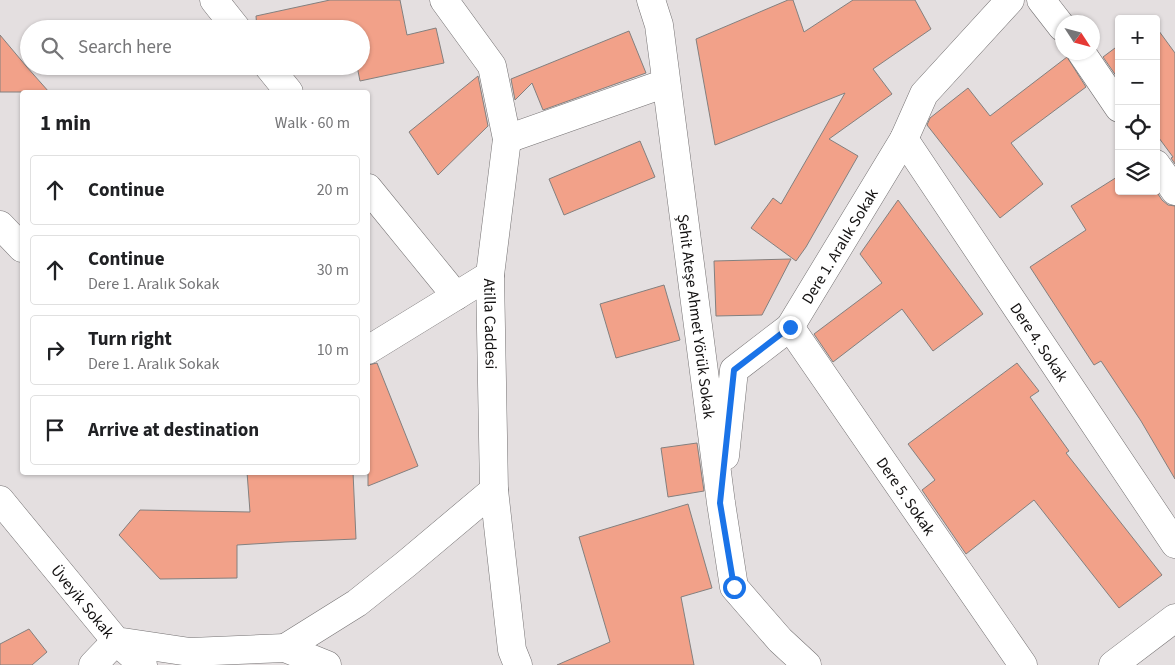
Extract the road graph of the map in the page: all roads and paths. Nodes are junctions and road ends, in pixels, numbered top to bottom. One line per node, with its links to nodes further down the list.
1 (214, 0): 7 (street)
2 (444, 0): 13 (street, Atilla Caddesi)
3 (651, 0): 10 (street, Şehit Ateşe Ahmet Yörük Sokak)
4 (1010, 0): 14 (street, Dere 1. Aralık Sokak)
5 (1041, 0): 6 (street)
6 (1055, 18)
7 (230, 20)
8 (1086, 60): 12 (street)
9 (276, 75): 11 (street)
10 (666, 83): 13 (street); 26 (street, Şehit Ateşe Ahmet Yörük Sokak)
11 (288, 90)
12 (1117, 105)
13 (507, 139): 20 (street, Atilla Caddesi)
14 (904, 139): 22 (street, Dere 1. Aralık Sokak); 27 (street, Dere 4. Sokak)
15 (1160, 170): 17 (street)
16 (370, 190): 21 (street)
17 (1175, 191)
18 (0, 225): 19 (street)
19 (20, 246)
20 (490, 275): 21 (street); 24 (street, Atilla Caddesi)
21 (456, 296): 23 (street)
22 (790, 327): 26 (street, Dere 1. Aralık Sokak); 36 (street, Dere 5. Sokak)
23 (370, 349)
24 (494, 490): 30 (street, Üveyik Sokak); 34 (street, Atilla Caddesi)
25 (0, 500): 29 (street, Üveyik Sokak)
26 (720, 503): 35 (street, Şehit Ateşe Ahmet Yörük Sokak)
27 (1175, 544)
28 (1175, 618): 37 (street)
29 (116, 641): 30 (street, Üveyik Sokak); 31 (street); 32 (street)
30 (286, 648): 33 (street, Üveyik Sokak)
31 (93, 665)
32 (143, 665)
33 (328, 665)
34 (518, 665)
35 (807, 665)
36 (1024, 665)
37 (1113, 665)

